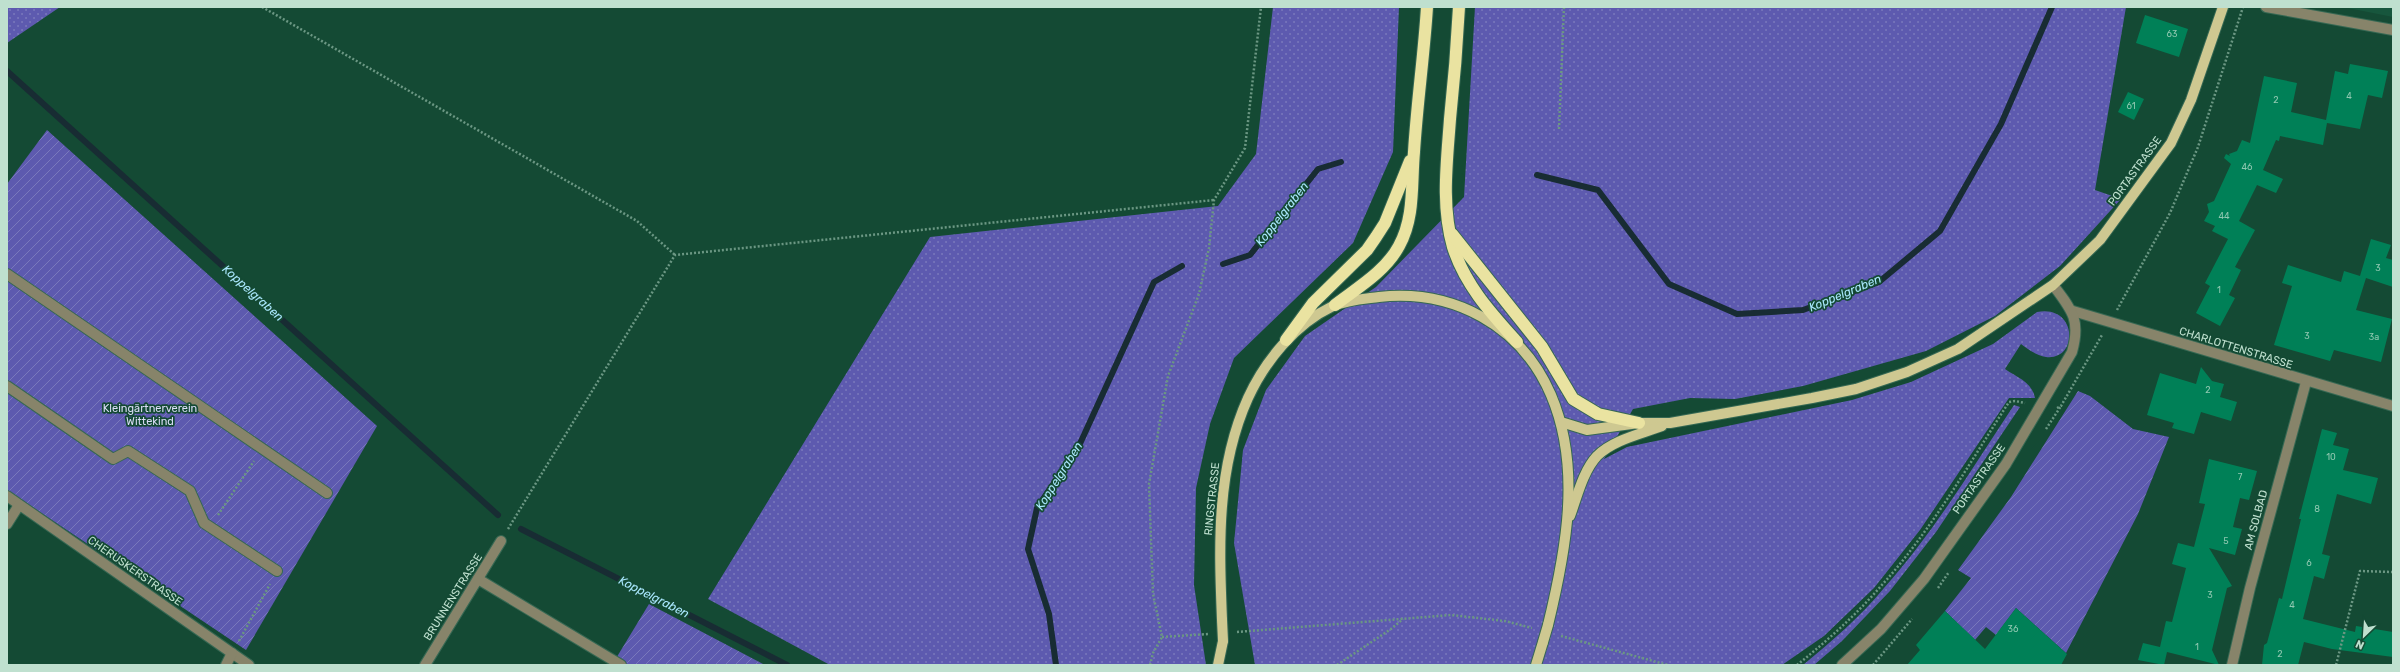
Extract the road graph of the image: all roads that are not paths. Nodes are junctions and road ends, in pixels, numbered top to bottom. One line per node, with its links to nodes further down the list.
1 (1427, 7): 7 (highway)
2 (1459, 7): 8 (highway)
3 (2224, 7): 10 (main road, PORTASTRASSE)
4 (2266, 7): 5 (street)
5 (2297, 10): 6 (street)
6 (2393, 30)
7 (1414, 152): 11 (highway); 13 (highway)
8 (1449, 229): 14 (highway); 19 (highway)
9 (7, 274): 21 (street)
10 (2053, 285): 12 (street); 20 (main road, PORTASTRASSE)
11 (1335, 305): 13 (main road, RINGSTRASSE); 14 (main road, RINGSTRASSE)
12 (2073, 311): 15 (street, CHARLOTTENSTRASSE); 40 (street, PORTASTRASSE)
13 (1286, 340): 29 (main road, RINGSTRASSE, bridge)
14 (1517, 342): 18 (main road, RINGSTRASSE)
15 (2306, 382): 17 (street, CHARLOTTENSTRASSE); 41 (street, AM SOLBAD)
16 (7, 386): 27 (street)
17 (2393, 405)
18 (1560, 422): 19 (main road, PORTASTRASSE); 24 (main road, RINGSTRASSE)
19 (1639, 423): 20 (main road, PORTASTRASSE)
20 (1670, 423): 24 (main road, PORTASTRASSE)
21 (327, 493)
22 (7, 496): 23 (street, CHERUSKERSTRASSE)
23 (19, 504): 25 (street); 30 (street, CHERUSKERSTRASSE)
24 (1567, 523): 31 (main road, bridge)
25 (7, 524)
26 (501, 541): 28 (street, BRUNNENSTRASSE)
27 (277, 571)
28 (478, 579): 34 (street, BRUNNENSTRASSE); 35 (street)
29 (1223, 641): 36 (main road); 37 (main road, RINGSTRASSE)
30 (232, 653): 32 (street); 33 (street, CHERUSKERSTRASSE)
31 (1540, 653): 38 (main road); 39 (main road)
32 (226, 665)
33 (249, 665)
34 (425, 665)
35 (621, 665)
36 (1218, 665)
37 (1226, 665)
38 (1536, 665)
39 (1546, 665)
40 (1842, 665)
41 (2232, 665)

